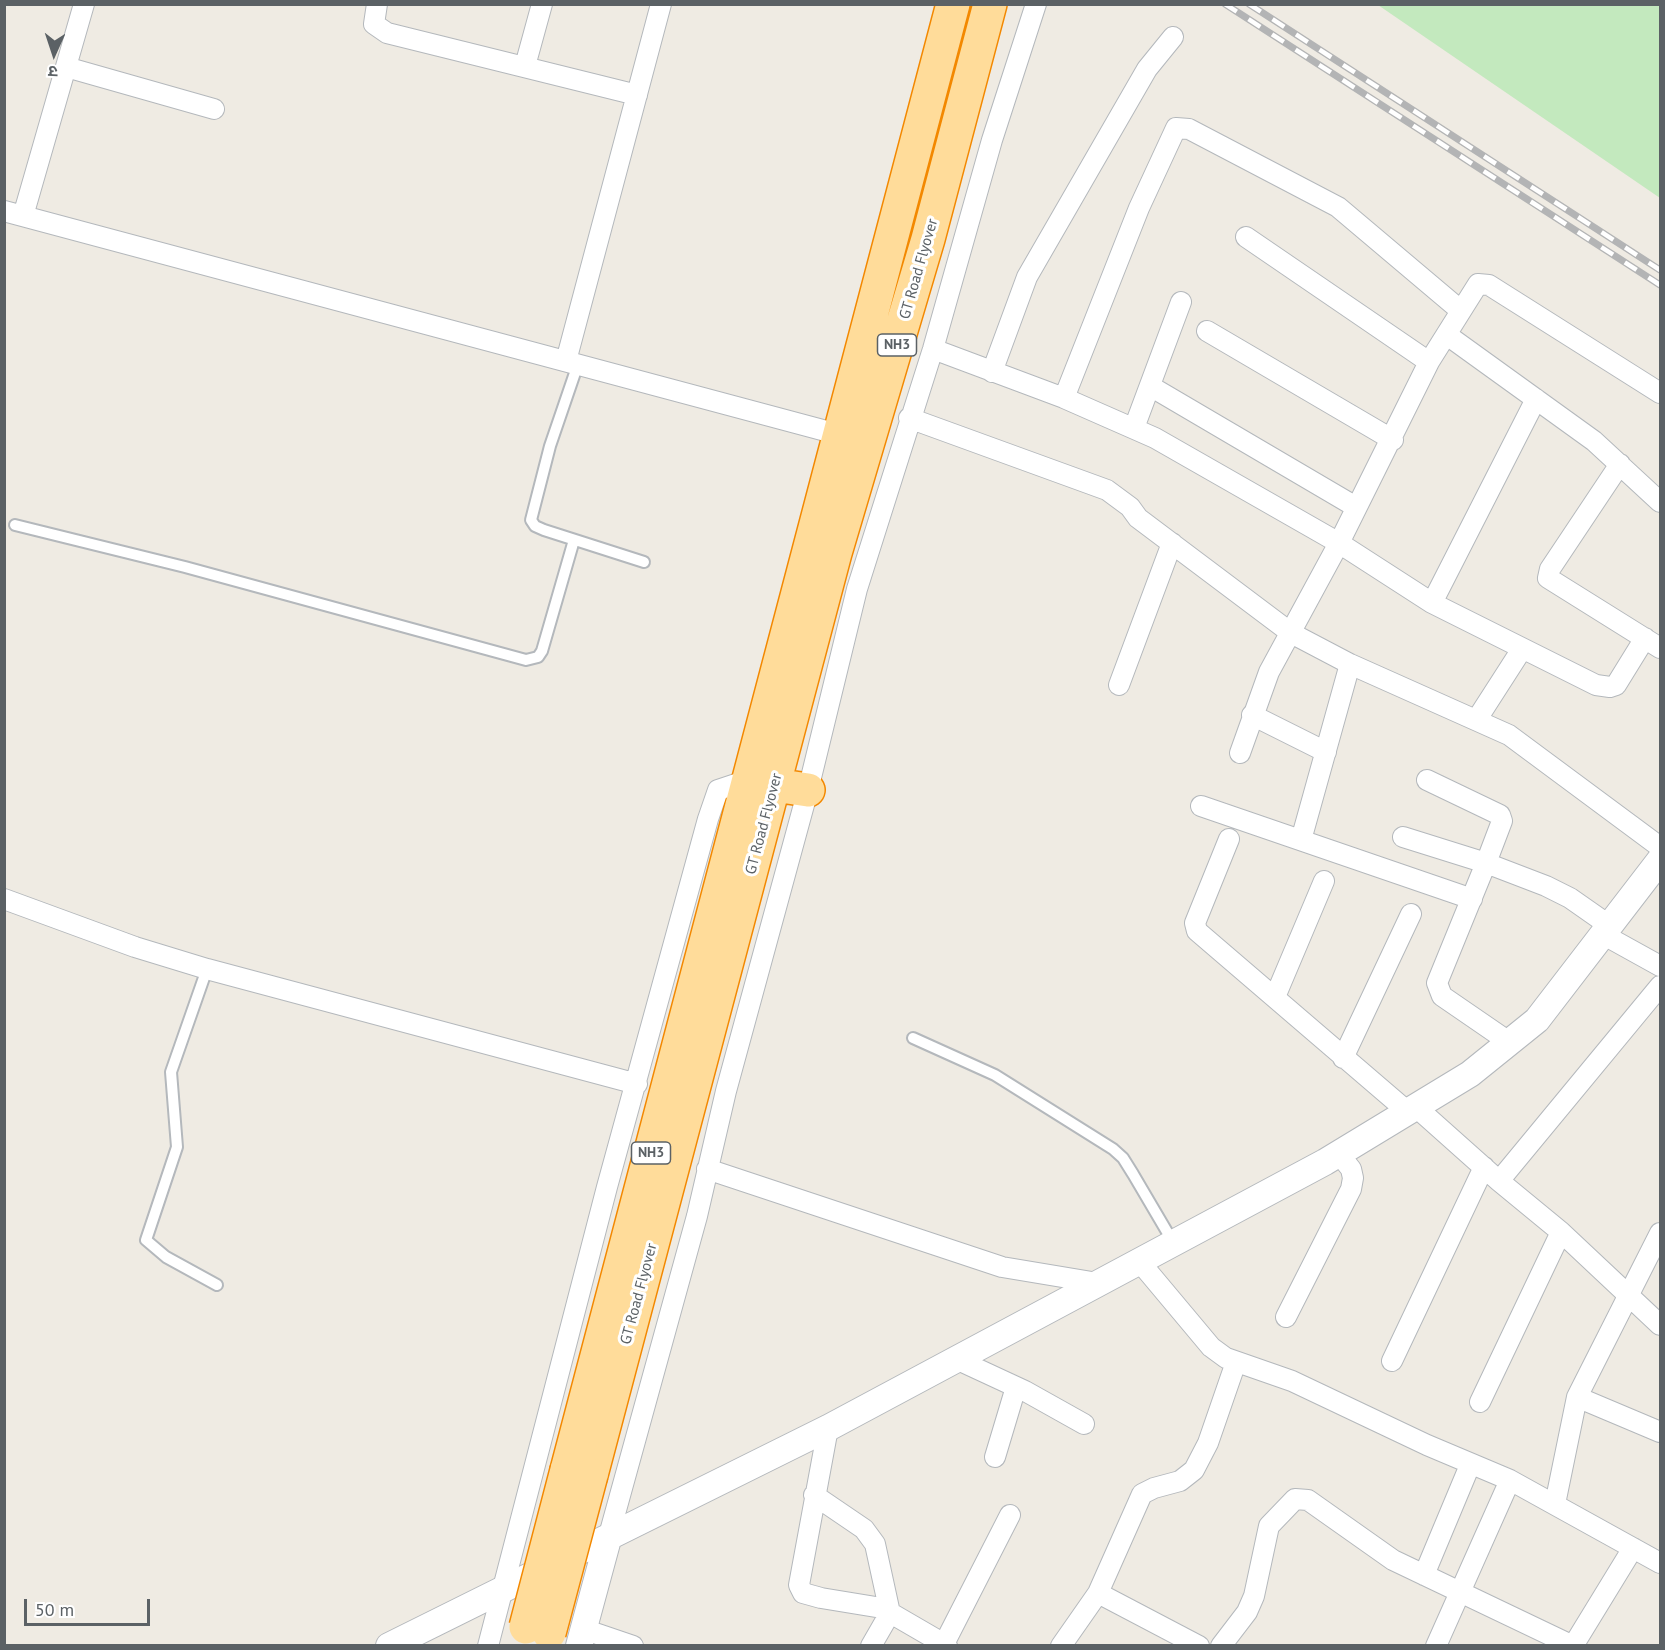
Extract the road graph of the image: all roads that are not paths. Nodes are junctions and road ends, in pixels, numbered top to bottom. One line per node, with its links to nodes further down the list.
1 (84, 4): 10 (street)
2 (377, 4): 9 (street)
3 (542, 4): 9 (street)
4 (661, 4): 11 (street)
5 (953, 4): 29 (highway, GT Road Flyover / NH3)
6 (990, 4): 50 (highway, GT Road Flyover / NH3)
7 (1036, 4): 19 (street)
8 (1173, 37): 22 (street)
9 (525, 66): 11 (street)
10 (66, 67): 12 (street); 13 (street)
11 (637, 95): 21 (street)
12 (214, 109)
13 (14, 214): 21 (street)
14 (1246, 237): 20 (street)
15 (1181, 302): 23 (street)
16 (1460, 310): 18 (street); 24 (street); 25 (street)
17 (1207, 331): 30 (street)
18 (1447, 335): 20 (street); 26 (street)
19 (933, 350): 22 (street); 27 (street)
20 (1430, 362): 30 (street)
21 (572, 363): 29 (street); 35 (lane)
22 (992, 372): 25 (street)
23 (1150, 386): 28 (street); 33 (street)
24 (1660, 393)
25 (1064, 399): 28 (street)
26 (1536, 399): 31 (street); 39 (street)
27 (909, 418): 36 (street); 51 (street)
28 (1134, 428): 37 (street)
29 (842, 435): 50 (highway, GT Road Flyover / NH3)
30 (1393, 440): 33 (street)
31 (1620, 464): 32 (street); 41 (street)
32 (1660, 501)
33 (1356, 507): 37 (street)
34 (15, 525): 35 (lane)
35 (574, 540): 38 (lane)
36 (1172, 543): 40 (street); 44 (street)
37 (1340, 543): 39 (street); 40 (street)
38 (644, 562)
39 (1432, 603): 42 (street)
40 (1291, 633): 43 (street); 45 (street)
41 (1653, 643): 42 (street)
42 (1522, 649): 46 (street)
43 (1350, 664): 46 (street); 47 (street)
44 (1119, 685)
45 (1252, 715): 47 (street); 48 (street)
46 (1477, 719): 56 (street)
47 (1326, 752): 55 (street)
48 (1240, 753)
49 (1427, 780): 58 (street)
50 (762, 782): 51 (highway); 71 (street); 110 (highway, GT Road Flyover / NH3, bridge)
51 (808, 790): 75 (street)
52 (1201, 807): 55 (street)
53 (1403, 837): 58 (street)
54 (1229, 839): 67 (street)
55 (1301, 840): 61 (street)
56 (1660, 847)
57 (1660, 860): 63 (street)
58 (1486, 863): 61 (street); 63 (street)
59 (1324, 881): 67 (street)
60 (4, 899): 65 (street)
61 (1472, 899): 69 (street)
62 (1411, 914): 70 (street)
63 (1607, 930): 64 (street); 69 (street)
64 (1660, 966)
65 (207, 969): 71 (street); 82 (lane)
66 (1660, 986): 76 (street)
67 (1275, 997): 70 (street)
68 (913, 1038): 79 (lane)
69 (1509, 1042): 72 (street)
70 (1343, 1058): 72 (street)
71 (637, 1084): 105 (street)
72 (1412, 1109): 73 (street); 74 (street)
73 (1339, 1154): 79 (street); 84 (street)
74 (1484, 1167): 76 (street); 87 (street)
75 (707, 1169): 81 (street); 101 (street)
76 (1499, 1181): 77 (street)
77 (1561, 1232): 83 (street); 91 (street)
78 (1660, 1233): 83 (street)
79 (1174, 1243): 80 (street)
80 (1138, 1261): 81 (street); 88 (street)
81 (1098, 1283): 86 (street)
82 (216, 1285)
83 (1628, 1297): 85 (street); 90 (street)
84 (1286, 1317)
85 (1660, 1325)
86 (956, 1359): 89 (street); 93 (street)
87 (1392, 1361)
88 (1236, 1362): 96 (street); 107 (street)
89 (1016, 1387): 92 (street); 95 (street)
90 (1577, 1397): 94 (street); 99 (street)
91 (1480, 1402)
92 (1084, 1424)
93 (828, 1428): 98 (street); 101 (street)
94 (1660, 1432)
95 (995, 1457)
96 (1470, 1465): 97 (street); 104 (street)
97 (1510, 1480): 99 (street); 106 (street)
98 (814, 1495): 108 (street); 108 (street)
99 (1556, 1504): 102 (street)
100 (1010, 1515): 111 (street)
101 (608, 1539): 105 (street); 109 (street)
102 (1634, 1548): 103 (street); 106 (street)
103 (1660, 1563)
104 (1424, 1575): 106 (street); 118 (street)
105 (502, 1590): 112 (street); 113 (street)
106 (1459, 1591): 119 (street)
107 (1098, 1593): 116 (street); 117 (street)
108 (890, 1613): 111 (street); 115 (street)
109 (581, 1637): 114 (street)
110 (535, 1638)
111 (945, 1645)
112 (389, 1646)
113 (488, 1646)
114 (633, 1646)
115 (871, 1646)
116 (1061, 1646)
117 (1199, 1646)
118 (1221, 1646)
119 (1436, 1646)

